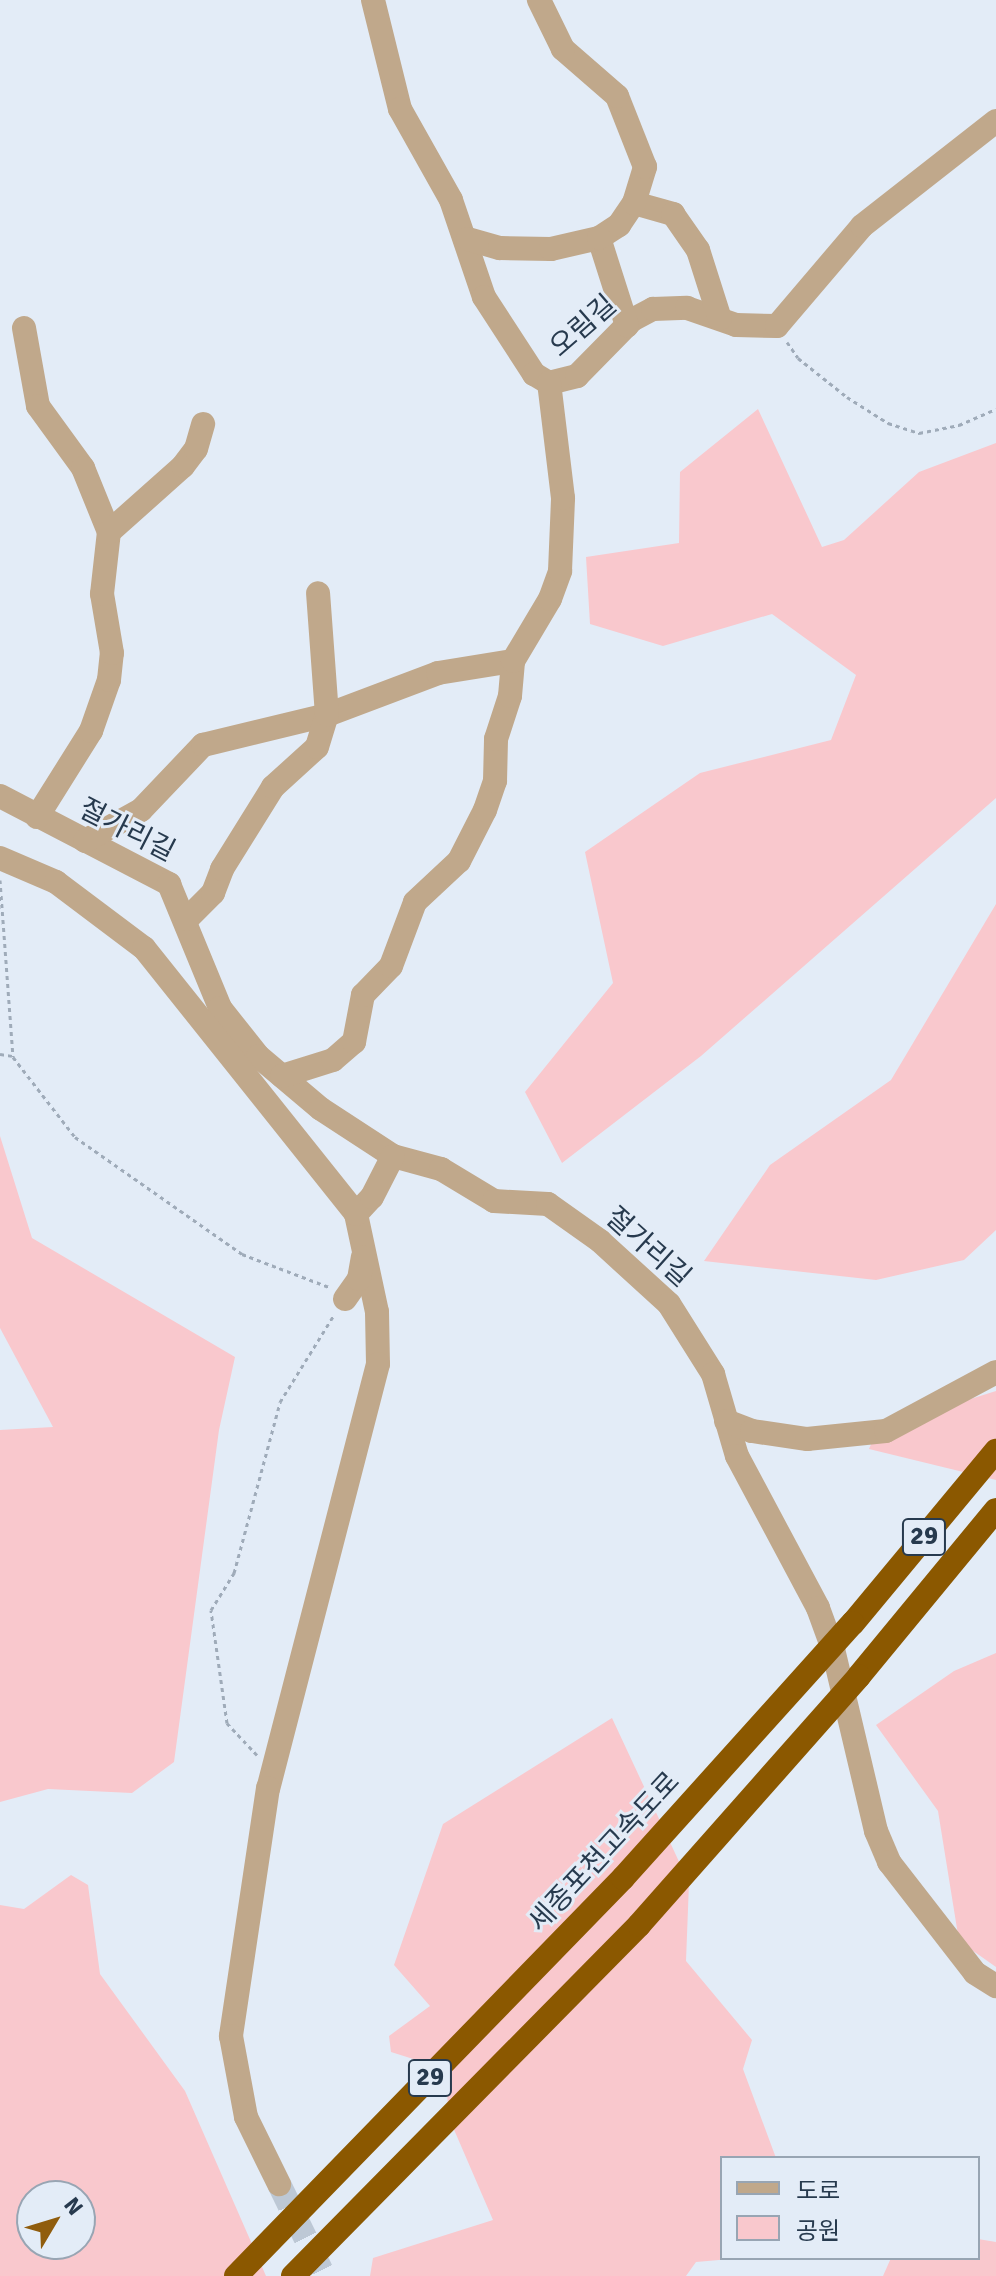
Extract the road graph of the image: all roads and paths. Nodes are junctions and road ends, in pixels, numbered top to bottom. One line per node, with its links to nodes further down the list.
1 (373, 0): 6 (street, 오림길)
2 (539, 0): 4 (street)
3 (996, 121): 9 (street)
4 (634, 203): 5 (street); 7 (street)
5 (599, 238): 6 (street); 8 (street)
6 (468, 239): 11 (street, 오림길)
7 (720, 319): 8 (street, 오림길); 9 (street, 오림길)
8 (627, 326): 11 (street, 오림길)
9 (777, 326): 12 (path)
10 (24, 328): 14 (street)
11 (549, 383): 16 (street)
12 (996, 409)
13 (203, 424): 14 (street)
14 (109, 532): 19 (street)
15 (318, 593): 17 (street)
16 (513, 661): 17 (street); 26 (street)
17 (327, 715): 20 (street); 23 (street)
18 (0, 796): 19 (street, 절가리길)
19 (37, 817): 20 (street, 절가리길)
20 (85, 841): 23 (street, 절가리길)
21 (0, 858): 28 (street)
22 (0, 880): 25 (path)
23 (187, 919): 26 (street, 절가리길)
24 (0, 1054): 25 (path)
25 (13, 1057): 30 (path)
26 (282, 1076): 27 (street, 절가리길)
27 (393, 1156): 28 (street); 32 (street, 절가리길)
28 (356, 1214): 29 (street)
29 (364, 1250): 30 (street); 35 (street)
30 (345, 1299): 35 (path)
31 (996, 1372): 32 (street)
32 (726, 1421): 36 (street, 절가리길)
33 (996, 1451): 38 (highway, 세종포천고속도로 / 29, bridge)
34 (996, 1510): 39 (highway, 29, bridge)
35 (273, 1766): 37 (street)
36 (996, 1986)
37 (279, 2184)
38 (236, 2276)
39 (293, 2276)

